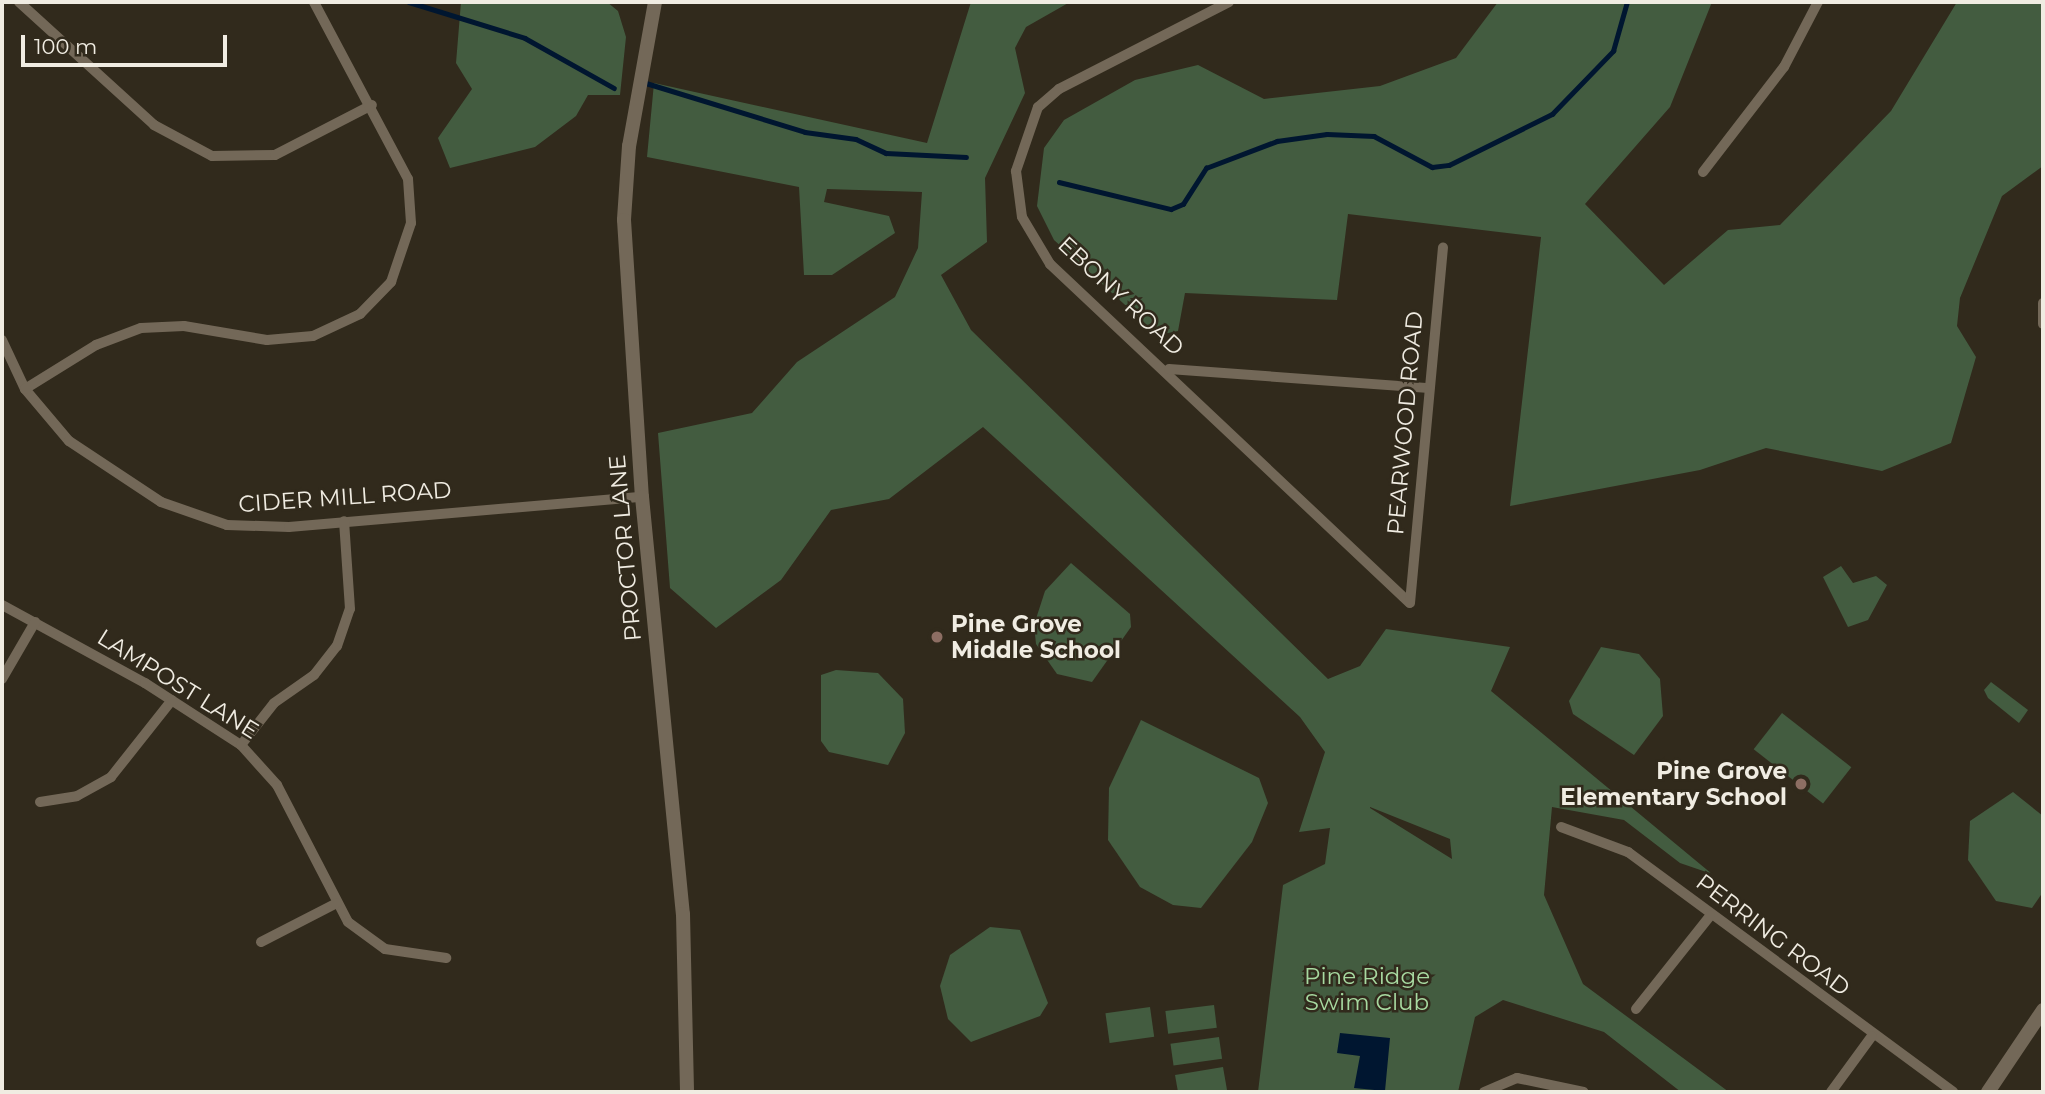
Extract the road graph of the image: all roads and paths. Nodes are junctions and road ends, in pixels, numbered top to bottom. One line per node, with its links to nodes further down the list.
1 (19, 2): 6 (street)
2 (314, 2): 6 (street)
3 (655, 2): 15 (street, PROCTOR LANE)
4 (1229, 2): 12 (street, EBONY ROAD)
5 (1818, 2): 7 (street)
6 (372, 105): 14 (street)
7 (1703, 172)
8 (1443, 248): 13 (street, PEARWOOD ROAD)
9 (2043, 303): 10 (street)
10 (2043, 324)
11 (2, 340): 14 (street, CIDER MILL ROAD)
12 (1169, 369): 13 (street); 17 (street, EBONY ROAD)
13 (1429, 388): 17 (street, PEARWOOD ROAD)
14 (25, 389): 16 (street, CIDER MILL ROAD)
15 (642, 497): 16 (street, CIDER MILL ROAD); 32 (street, PROCTOR LANE)
16 (344, 521): 22 (street)
17 (1410, 603)
18 (2, 605): 19 (street, LAMPOST LANE)
19 (35, 622): 20 (street); 21 (street, LAMPOST LANE)
20 (2, 679)
21 (172, 700): 22 (street, LAMPOST LANE); 23 (street)
22 (241, 745): 25 (street, LAMPOST LANE)
23 (40, 802)
24 (1561, 827): 26 (street, PERRING ROAD)
25 (337, 903): 27 (street); 28 (street, LAMPOST LANE)
26 (1710, 915): 29 (street); 31 (street, PERRING ROAD)
27 (261, 942)
28 (446, 958)
29 (1636, 1009)
30 (2043, 1010): 37 (street)
31 (1872, 1036): 35 (street); 36 (street, PERRING ROAD)
32 (687, 1092)
33 (1484, 1092): 34 (street)
34 (1584, 1092)
35 (1831, 1092)
36 (1953, 1092)
37 (1988, 1092)

